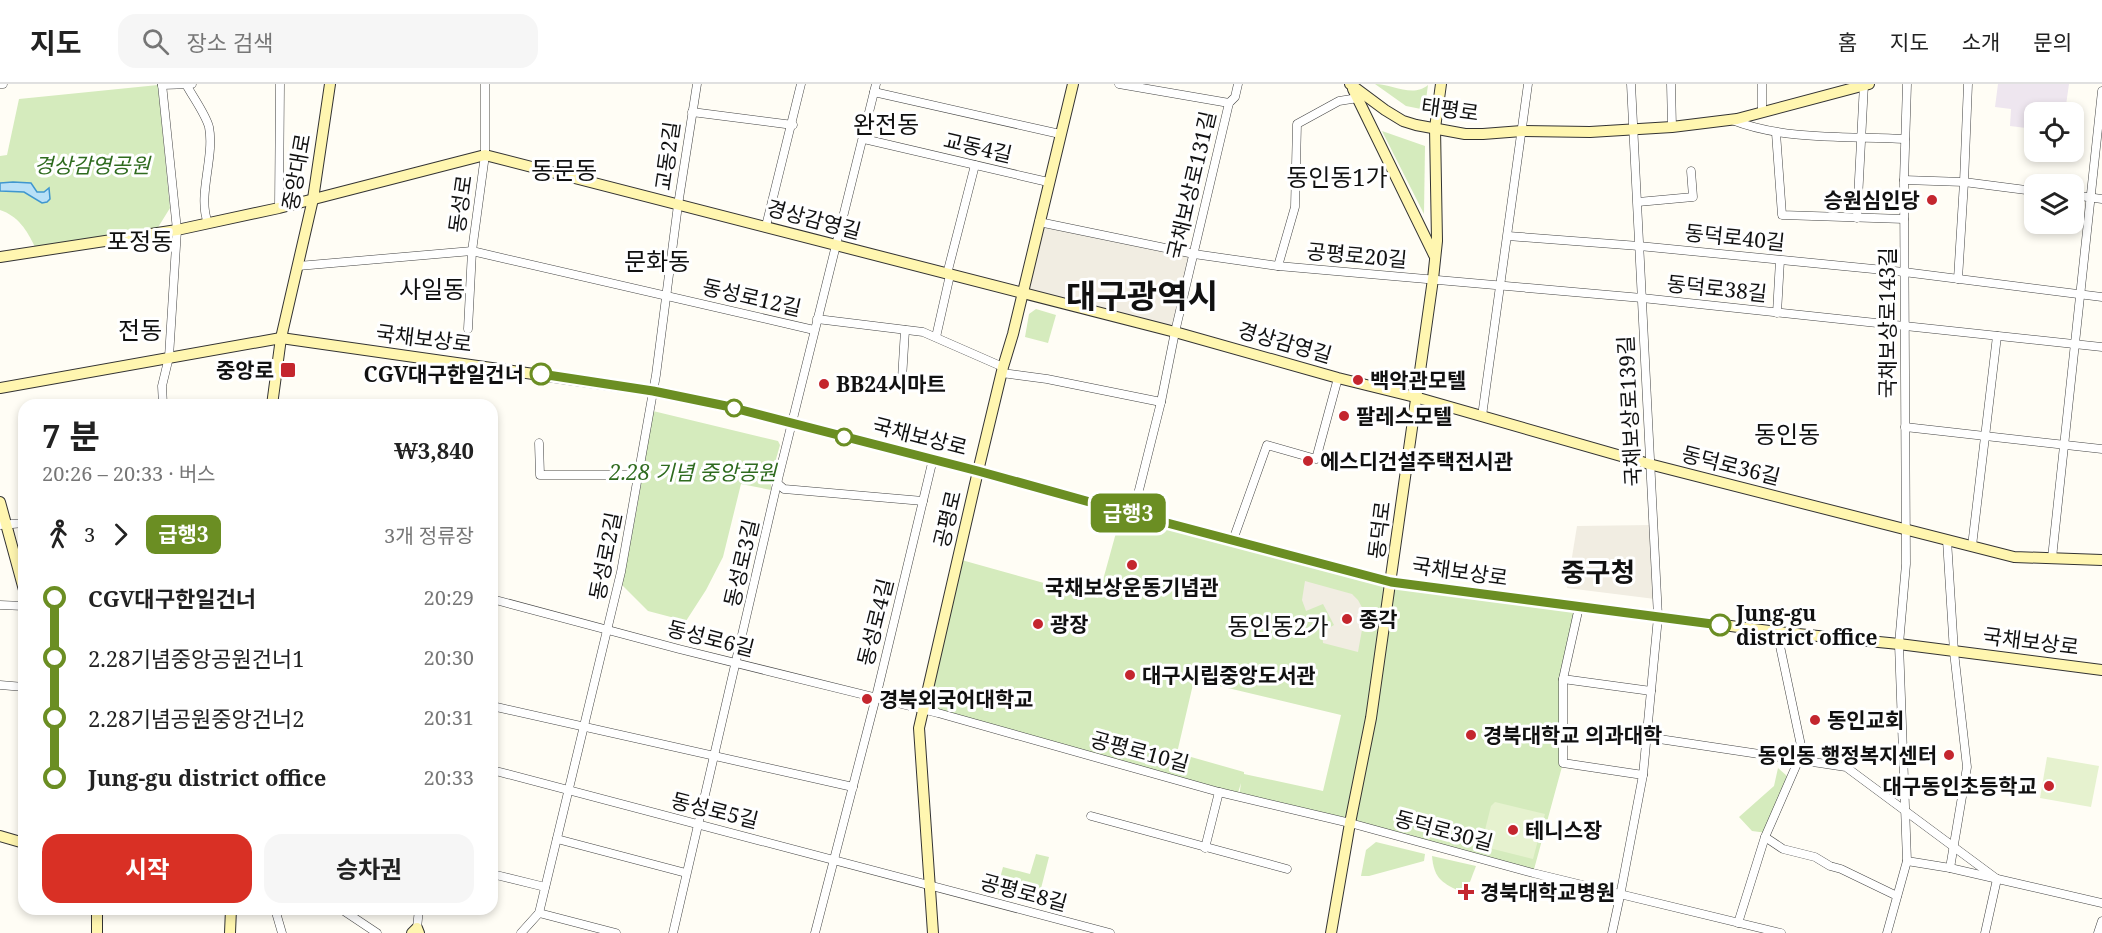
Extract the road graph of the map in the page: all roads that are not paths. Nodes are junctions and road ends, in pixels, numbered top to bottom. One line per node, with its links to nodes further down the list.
1 (280, 84): 50 (street)
2 (330, 84): 46 (main road, 중앙대로)
3 (485, 84): 37 (street, 동성로)
4 (697, 84): 24 (street, 교동2길)
5 (801, 84): 27 (street)
6 (1073, 84): 33 (main road, 공평로)
7 (1119, 84): 23 (street)
8 (1238, 84): 23 (street, 국채보상로131길)
9 (1441, 84): 29 (main road, 동덕로)
10 (1528, 84): 31 (street)
11 (1631, 84): 30 (street, 국채보상로139길)
12 (1671, 84): 28 (street)
13 (1762, 84): 25 (street)
14 (1907, 84): 36 (street, 국채보상로143길)
15 (1968, 84): 42 (street)
16 (162, 85): 17 (street); 56 (street)
17 (190, 85): 54 (street)
18 (1351, 85): 22 (main road); 29 (main road, 태평로)
19 (1860, 85): 25 (main road, 태평로); 34 (street)
20 (875, 88): 33 (street, 교동4길); 35 (street, 교동4길)
21 (2102, 91): 45 (street)
22 (1358, 98): 63 (main road); 66 (street, 공평로20길)
23 (1229, 103): 61 (street, 국채보상로131길)
24 (692, 112): 27 (street, 교동2길); 49 (street, 교동2길)
25 (1762, 112): 26 (main road, 태평로)
26 (1730, 120): 28 (main road, 태평로); 32 (street)
27 (793, 125): 55 (street)
28 (1672, 127): 30 (main road, 태평로)
29 (1435, 128): 31 (main road, 태평로); 63 (main road, 동덕로)
30 (1634, 129): 31 (main road, 태평로); 48 (street, 국채보상로139길)
31 (1522, 131): 57 (street)
32 (1776, 133): 34 (street); 51 (street, 국채보상로143길)
33 (1060, 134): 41 (main road, 공평로)
34 (1861, 137): 36 (street); 51 (street)
35 (864, 139): 38 (street, 교동4길); 58 (street, 교동4길)
36 (1905, 139): 40 (street, 국채보상로143길)
37 (484, 155): 46 (main road, 경상감영길); 49 (main road, 경상감영길); 60 (street, 동성로)
38 (975, 165): 41 (street, 교동4길); 68 (street)
39 (1691, 171): 48 (street)
40 (1904, 180): 42 (street); 52 (street, 국채보상로143길)
41 (1048, 182): 53 (main road, 공평로)
42 (1965, 182): 43 (street); 70 (street)
43 (2024, 189)
44 (2084, 196): 45 (street)
45 (2089, 197): 47 (street); 73 (street)
46 (313, 199): 50 (main road, 경상감영길); 65 (main road, 중앙대로)
47 (2102, 199)
48 (1638, 202): 59 (street, 국채보상로139길)
49 (678, 205): 55 (main road, 경상감영길); 74 (street, 교동2길)
50 (279, 208): 54 (main road, 경상감영길)
51 (1857, 218): 52 (street, 국채보상로143길)
52 (1904, 219): 67 (street, 국채보상로143길)
53 (1039, 222): 61 (street, 공평로20길); 72 (main road, 공평로)
54 (208, 223): 56 (main road, 경상감영길)
55 (766, 226): 58 (main road, 경상감영길)
56 (177, 230): 62 (main road, 경상감영길); 89 (street)
57 (1508, 236): 59 (street, 동덕로40길); 71 (street)
58 (837, 245): 68 (main road, 경상감영길); 78 (street, 교동4길)
59 (1640, 246): 64 (street, 동덕로40길); 76 (street, 국채보상로139길)
60 (472, 251): 65 (street); 74 (street, 동성로12길); 80 (street, 동성로)
61 (1194, 254): 66 (street, 공평로20길); 83 (street, 국채보상로131길)
62 (0, 257)
63 (1435, 259): 69 (main road, 동덕로)
64 (1780, 260): 67 (street, 동덕로40길); 77 (street)
65 (298, 266): 86 (main road, 중앙대로)
66 (1278, 266): 69 (street, 공평로20길)
67 (1904, 272): 70 (street, 동덕로40길); 79 (street, 국채보상로143길)
68 (949, 275): 72 (main road, 경상감영길); 85 (street)
69 (1433, 279): 71 (street, 동덕로38길); 95 (main road, 동덕로)
70 (1958, 279): 73 (street, 동덕로40길)
71 (1501, 285): 76 (street, 동덕로38길); 99 (street)
72 (1023, 294): 83 (main road, 경상감영길); 90 (main road, 공평로)
73 (2079, 294): 75 (street, 동덕로40길); 87 (street)
74 (668, 296): 81 (street, 동성로12길); 94 (street, 동성로2길)
75 (2102, 297)
76 (1642, 298): 77 (street, 동덕로38길); 107 (street, 국채보상로139길)
77 (1777, 313): 79 (street, 동덕로38길)
78 (817, 319): 81 (street, 교동4길); 82 (street, 동성로12길)
79 (1905, 327): 84 (street, 동덕로38길); 101 (street, 국채보상로143길)
80 (468, 329)
81 (814, 330): 100 (street, 동성로3길)
82 (905, 330): 85 (street, 동성로12길); 92 (street)
83 (1175, 332): 91 (main road, 경상감영길); 98 (street, 국채보상로131길)
84 (1997, 336): 87 (street, 동덕로38길); 102 (street)
85 (936, 337): 90 (street, 동성로12길)
86 (281, 338): 89 (main road, 국채보상로); 94 (main road, 국채보상로); 97 (main road, 중앙대로)
87 (2074, 344): 88 (street, 동덕로38길); 104 (street)
88 (2102, 347)
89 (169, 357): 93 (main road, 국채보상로); 96 (street)
90 (1003, 370): 98 (street, 동성로12길); 108 (main road, 공평로)
91 (1338, 378): 95 (main road, 경상감영길); 117 (street, 경상감영길)
92 (902, 379)
93 (0, 388)
94 (653, 391): 100 (main road, 국채보상로); 109 (street, 동성로2길)
95 (1415, 397): 99 (main road, 동덕로36길); 123 (main road, 동덕로)
96 (163, 399)
97 (273, 399)
98 (1161, 402): 113 (street, 국채보상로131길)
99 (1482, 416): 107 (main road, 동덕로36길)
100 (792, 424): 106 (main road, 국채보상로); 110 (street, 동성로3길)
101 (1905, 427): 102 (street, 국채보상로143길); 115 (street, 국채보상로143길)
102 (1985, 437): 104 (street, 국채보상로143길); 119 (street)
103 (539, 443): 109 (street)
104 (2064, 445): 105 (street, 국채보상로143길); 120 (street)
105 (2102, 448)
106 (933, 459): 108 (main road, 국채보상로); 111 (street, 동성로4길)
107 (1649, 464): 115 (main road, 동덕로36길); 128 (street, 국채보상로139길)
108 (978, 471): 113 (main road, 국채보상로); 141 (main road, 공평로)
109 (638, 475): 129 (street, 동성로2길)
110 (777, 483): 111 (street); 133 (street, 동성로3길)
111 (923, 501): 139 (street, 동성로4길)
112 (0, 502): 114 (main road)
113 (1133, 514): 117 (main road, 국채보상로)
114 (4, 525): 116 (main road)
115 (1906, 530): 118 (main road, 동덕로36길); 131 (street, 국채보상로143길)
116 (5, 539): 122 (main road)
117 (1233, 540): 123 (main road, 국채보상로)
118 (1947, 540): 119 (main road, 동덕로36길); 132 (street, 국채보상로)
119 (1972, 546): 120 (main road, 동덕로36길)
120 (2052, 558): 121 (main road, 동덕로36길)
121 (2102, 560)
122 (18, 574)
123 (1391, 582): 127 (main road, 국채보상로); 153 (main road, 동덕로)
124 (498, 601): 129 (street, 동성로6길)
125 (0, 605): 126 (street)
126 (18, 606)
127 (1580, 607): 128 (main road, 국채보상로); 135 (street)
128 (1659, 617): 130 (main road, 국채보상로); 138 (street, 국채보상로139길)
129 (608, 630): 133 (street, 동성로6길); 142 (street, 동성로2길)
130 (1777, 632): 131 (main road, 국채보상로); 145 (street)
131 (1899, 644): 132 (main road, 국채보상로); 151 (street, 국채보상로143길)
132 (1954, 651): 134 (main road, 국채보상로); 159 (street, 국채보상로)
133 (736, 662): 139 (street, 동성로6길); 144 (street, 동성로3길)
134 (2102, 670)
135 (1563, 680): 138 (street); 147 (street)
136 (0, 685): 137 (street)
137 (18, 686)
138 (1651, 691): 143 (street, 국채보상로139길)
139 (876, 697): 141 (street, 동성로6길); 148 (street, 동성로4길)
140 (498, 707): 142 (street)
141 (922, 710): 150 (street, 공평로10길); 168 (main road, 공평로)
142 (584, 727): 144 (street); 149 (street, 동성로2길)
143 (1646, 737): 145 (street); 147 (street, 국채보상로139길)
144 (712, 756): 148 (street); 154 (street, 동성로3길)
145 (1792, 758): 151 (street); 156 (street)
146 (498, 772): 149 (street, 동성로5길)
147 (1642, 775): 170 (street, 국채보상로139길)
148 (853, 787): 161 (street, 동성로4길)
149 (568, 792): 154 (street, 동성로5길); 157 (street, 동성로2길)
150 (1219, 792): 153 (street, 공평로10길); 160 (street)
151 (1905, 811): 159 (street); 162 (street, 국채보상로143길)
152 (1091, 816): 160 (street)
153 (1350, 823): 170 (street, 동덕로30길); 192 (main road, 동덕로)
154 (697, 824): 161 (street, 동성로5길); 165 (street, 동성로3길)
155 (0, 836): 158 (main road)
156 (1766, 837): 171 (street); 180 (street)
157 (557, 839): 165 (street); 169 (street, 동성로2길)
158 (18, 841)
159 (1954, 847): 163 (street, 국채보상로); 167 (street)
160 (1205, 848): 164 (street)
161 (834, 859): 168 (street, 동성로5길); 189 (street, 동성로4길)
162 (1907, 861): 163 (street); 171 (street, 국채보상로143길)
163 (1950, 868): 167 (street)
164 (1287, 869)
165 (686, 873): 188 (street, 동성로3길)
166 (498, 875): 169 (street)
167 (1997, 879): 172 (street); 196 (street)
168 (930, 886): 190 (main road, 공평로); 191 (street, 공평로8길)
169 (545, 887): 173 (street, 동성로2길)
170 (1620, 896): 180 (street, 동덕로30길); 193 (street, 국채보상로139길)
171 (1897, 896): 195 (street, 국채보상로143길)
172 (2102, 903)
173 (539, 913): 186 (street, 동성로2길); 187 (street)
174 (97, 915): 182 (main road)
175 (231, 915): 183 (main road)
176 (277, 915): 184 (street)
177 (350, 915): 185 (street)
178 (418, 915): 181 (street)
179 (2102, 921): 197 (street)
180 (1738, 924): 194 (street, 동덕로30길)
181 (416, 931)
182 (97, 933)
183 (230, 933)
184 (282, 933)
185 (377, 933)
186 (521, 933)
187 (616, 933)
188 (673, 933)
189 (815, 933)
190 (933, 933)
191 (1110, 933)
192 (1331, 933)
193 (1612, 933)
194 (1781, 933)
195 (1887, 933)
196 (1985, 933)
197 (2098, 933)

